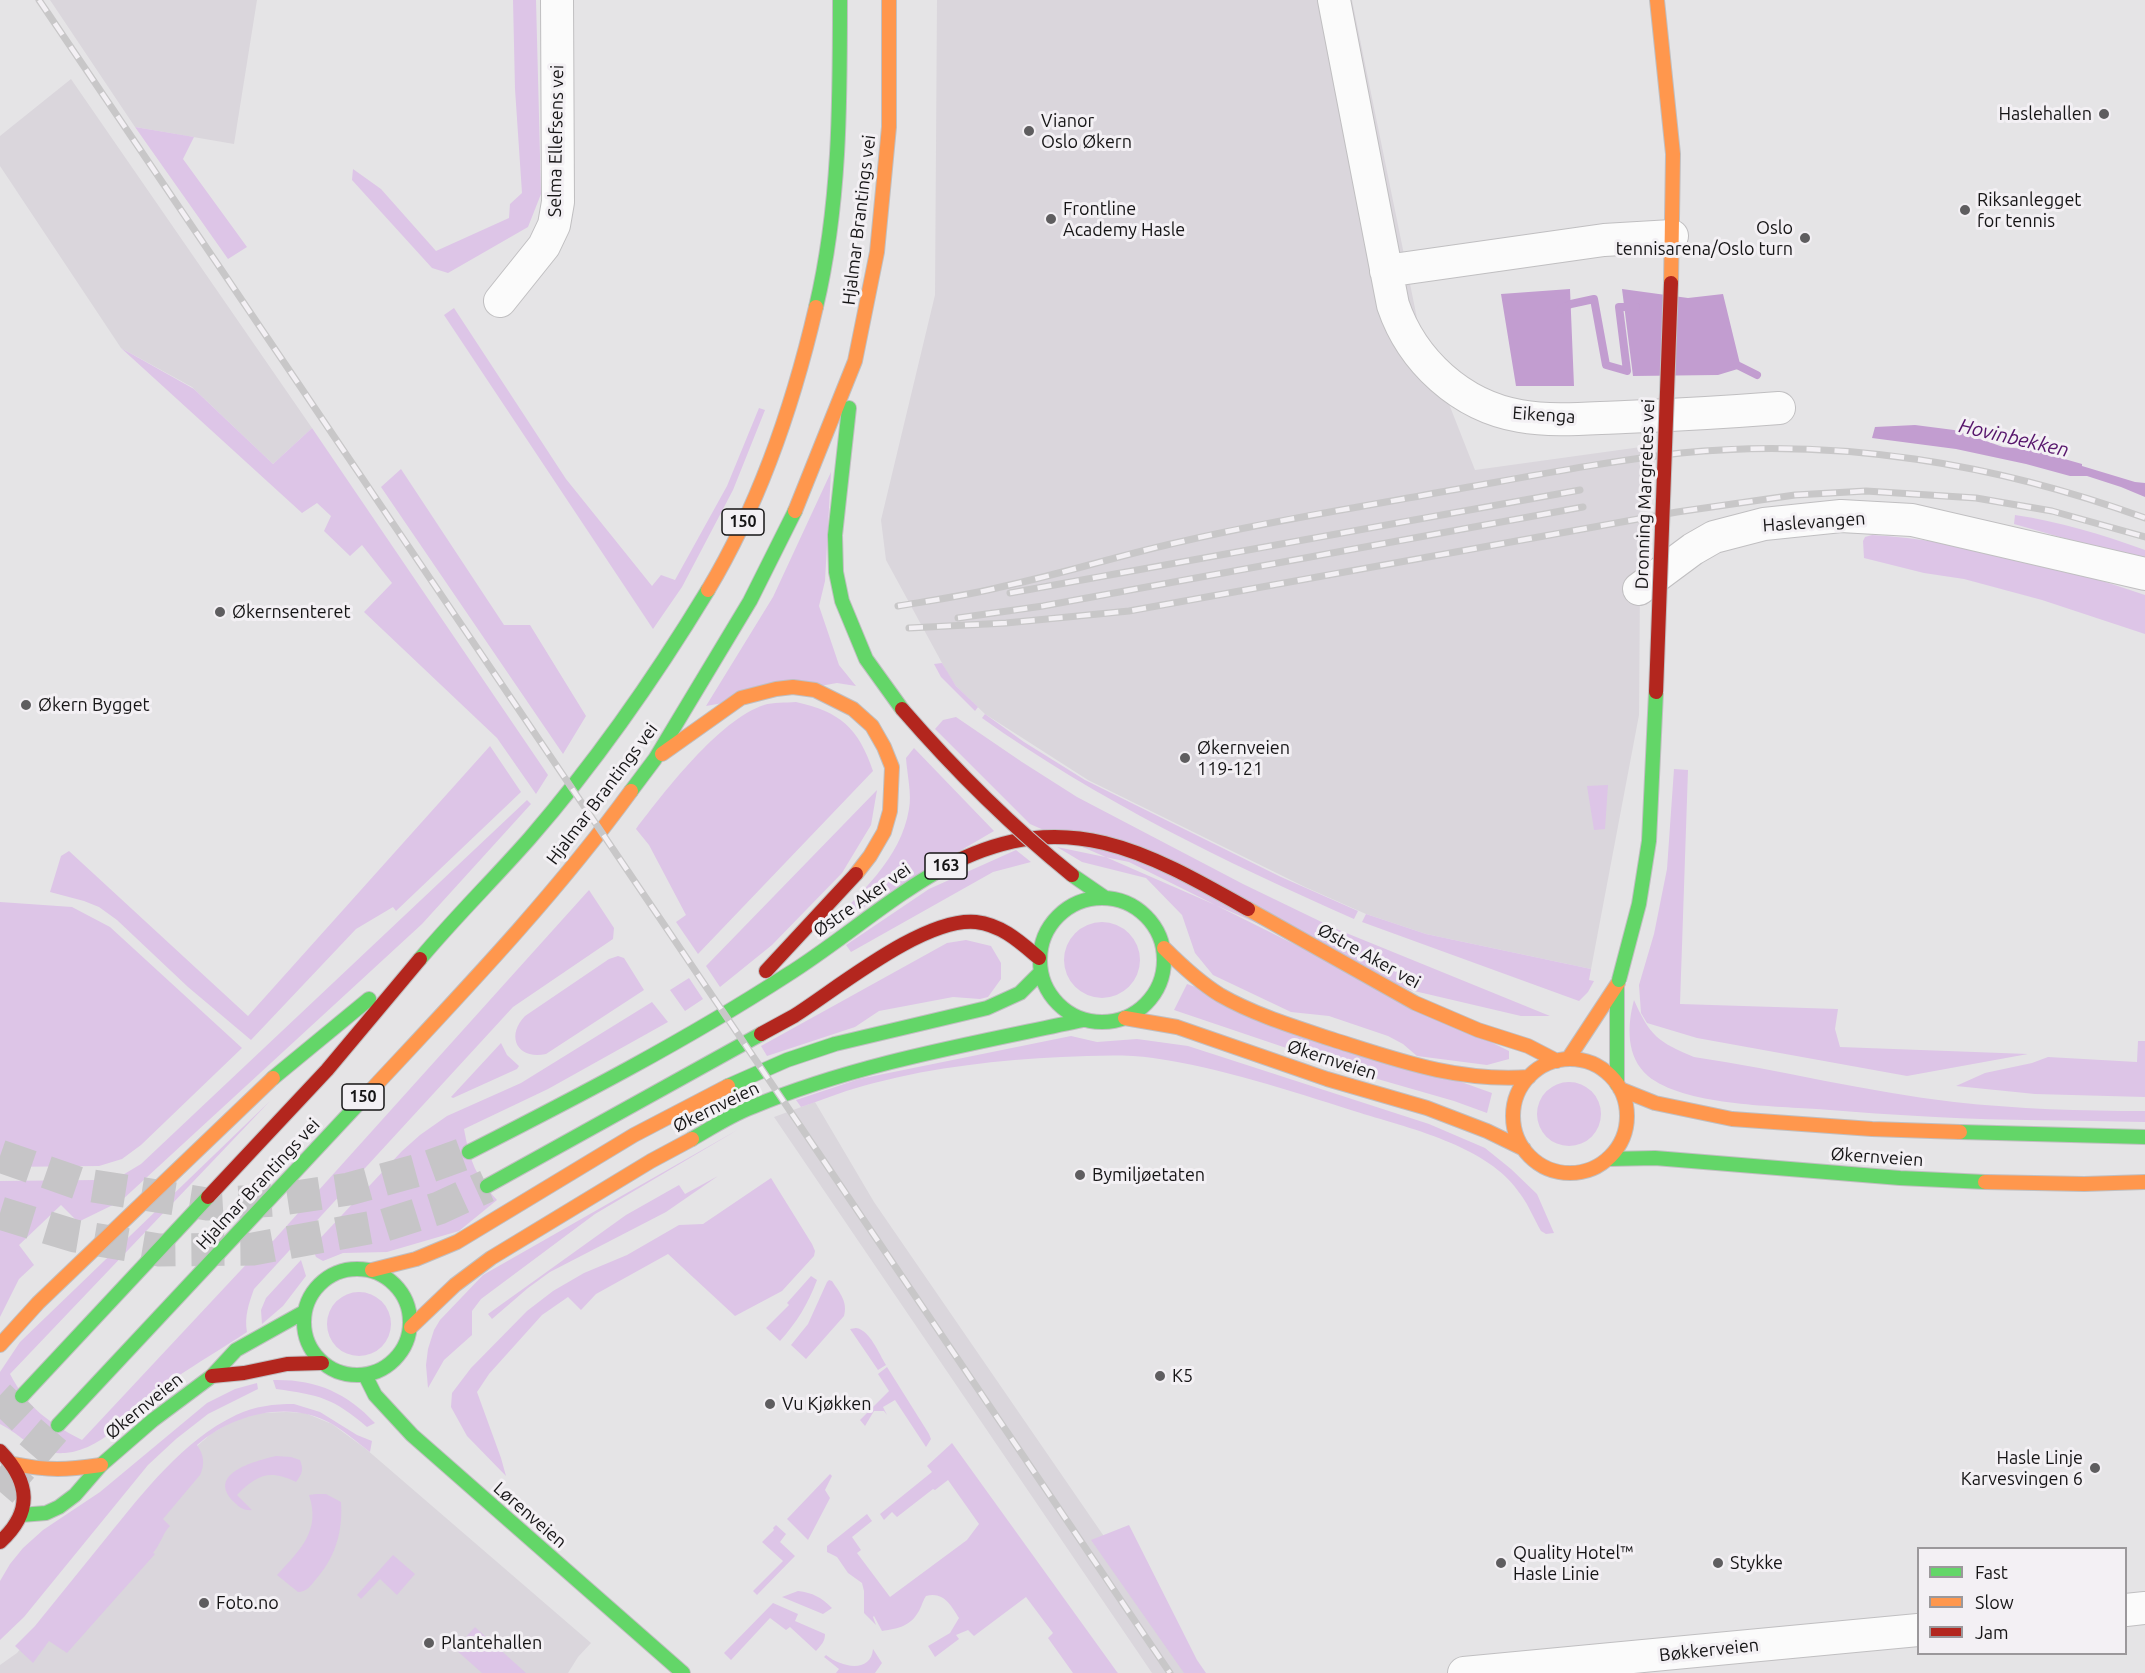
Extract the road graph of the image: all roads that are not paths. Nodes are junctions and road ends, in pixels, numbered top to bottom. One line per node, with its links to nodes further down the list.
1 (557, 0): 8 (street, Selma Ellefsens vei)
2 (840, 0): 16 (main road, Hjalmar Brantings vei / 150)
3 (889, 0): 9 (main road, Hjalmar Brantings vei / 150)
4 (1334, 0): 7 (street, Eikenga)
5 (1657, 0): 6 (main road, Dronning Margretes vei)
6 (1672, 236): 7 (street); 19 (main road, Dronning Margretes vei, bridge)
7 (1386, 271): 10 (street, Eikenga)
8 (500, 301)
9 (855, 361): 13 (main road, Hjalmar Brantings vei / 150); 14 (main road, bridge)
10 (1779, 408)
11 (2145, 574): 12 (street, Haslevangen)
12 (1639, 589)
13 (655, 759): 20 (main road); 40 (main road, Hjalmar Brantings vei / 150)
14 (1104, 897): 15 (main road); 17 (main road)
15 (1164, 948): 21 (main road); 24 (main road, Økernveien)
16 (426, 952): 35 (main road); 39 (main road, Hjalmar Brantings vei / 150)
17 (1039, 958): 18 (main road); 31 (main road)
18 (1040, 973): 22 (main road); 32 (main road, Økernveien)
19 (1618, 983): 23 (main road, Dronning Margretes vei); 25 (main road, Dronning Margretes vei)
20 (720, 1015): 23 (main road, Østre Aker vei / 163); 28 (main road, Østre Aker vei / 163)
21 (1125, 1018): 22 (main road); 27 (main road, Økernveien)
22 (1083, 1020): 34 (main road, Økernveien)
23 (1562, 1060): 24 (main road); 25 (main road)
24 (1529, 1077): 27 (main road)
25 (1619, 1086): 26 (main road, Økernveien); 29 (main road)
26 (2145, 1137)
27 (1524, 1149): 29 (main road)
28 (469, 1152)
29 (1608, 1159): 30 (main road, Økernveien)
30 (2145, 1182)
31 (487, 1186)
32 (372, 1270): 33 (main road); 34 (main road)
33 (304, 1312): 36 (main road); 38 (main road, Økernveien)
34 (411, 1327): 37 (main road)
35 (0, 1345)
36 (322, 1363): 37 (main road); 38 (main road, Økernveien)
37 (365, 1375): 49 (main road, Lørenveien)
38 (212, 1376): 43 (main road, Økernveien)
39 (22, 1396)
40 (58, 1425)
41 (0, 1451): 42 (main road)
42 (14, 1464): 43 (main road, Økernveien); 44 (main road)
43 (101, 1465): 44 (main road, Økernveien)
44 (21, 1515): 45 (main road)
45 (0, 1542)
46 (2145, 1608): 47 (street)
47 (2127, 1610)
48 (1917, 1630): 50 (street, Bøkkerveien)
49 (683, 1673)
50 (1464, 1673)

